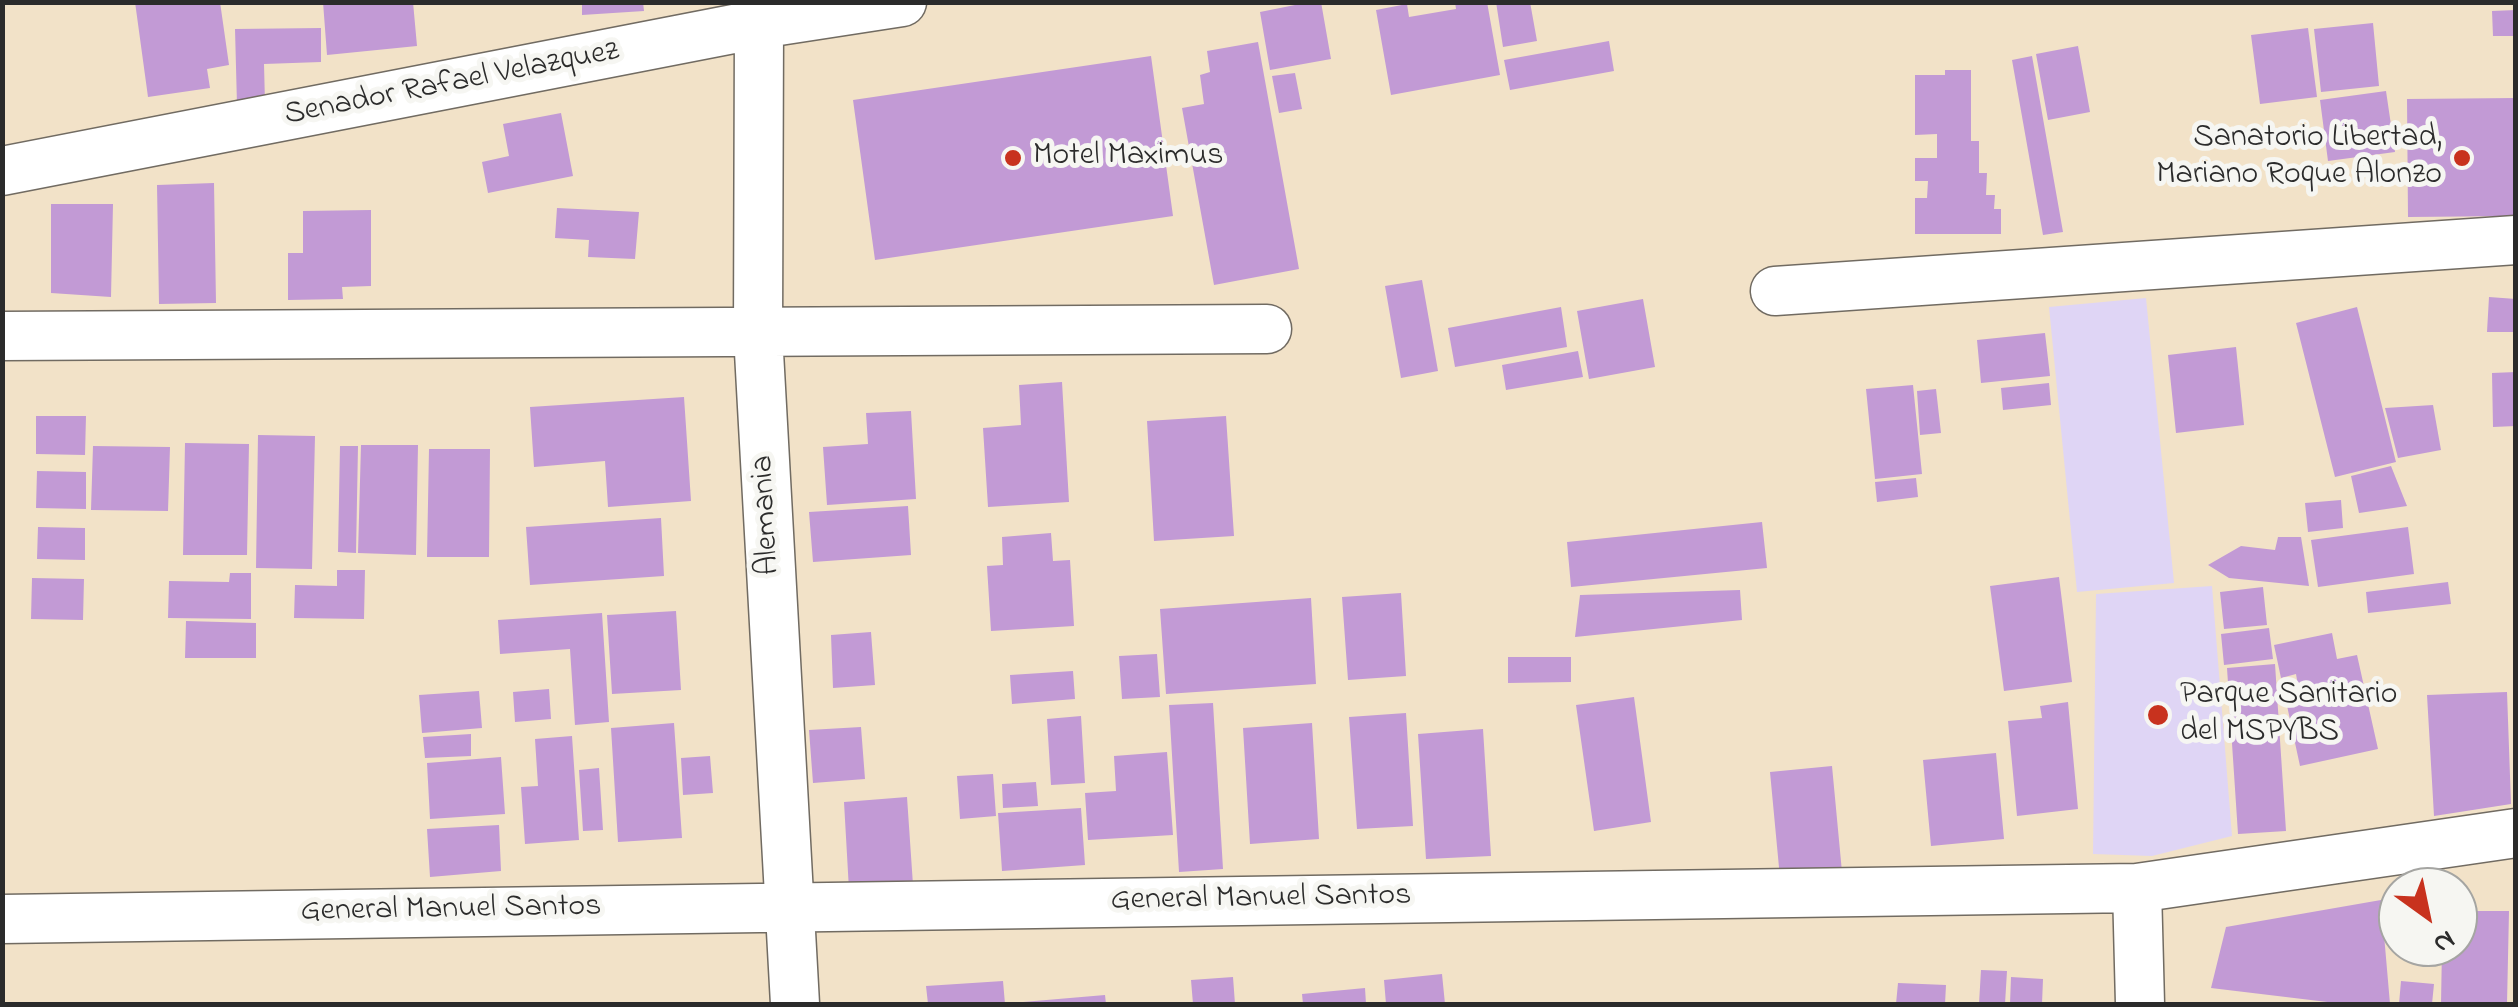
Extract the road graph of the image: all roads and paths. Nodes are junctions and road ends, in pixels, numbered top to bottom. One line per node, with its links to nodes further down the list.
1 (902, 2): 2 (street, Senador Rafael Velazquez)
2 (759, 24): 3 (street, Senador Rafael Velazquez); 7 (street, Alemania)
3 (2, 170)
4 (2516, 240): 5 (street)
5 (1775, 290)
6 (1267, 329): 7 (street)
7 (758, 334): 8 (street); 11 (street, Alemania)
8 (2, 336)
9 (2516, 833): 10 (street, General Manuel Santos)
10 (2137, 888): 11 (street, General Manuel Santos); 14 (street)
11 (790, 906): 12 (street, General Manuel Santos); 13 (street, Alemania)
12 (2, 919)
13 (795, 1004)
14 (2140, 1004)

